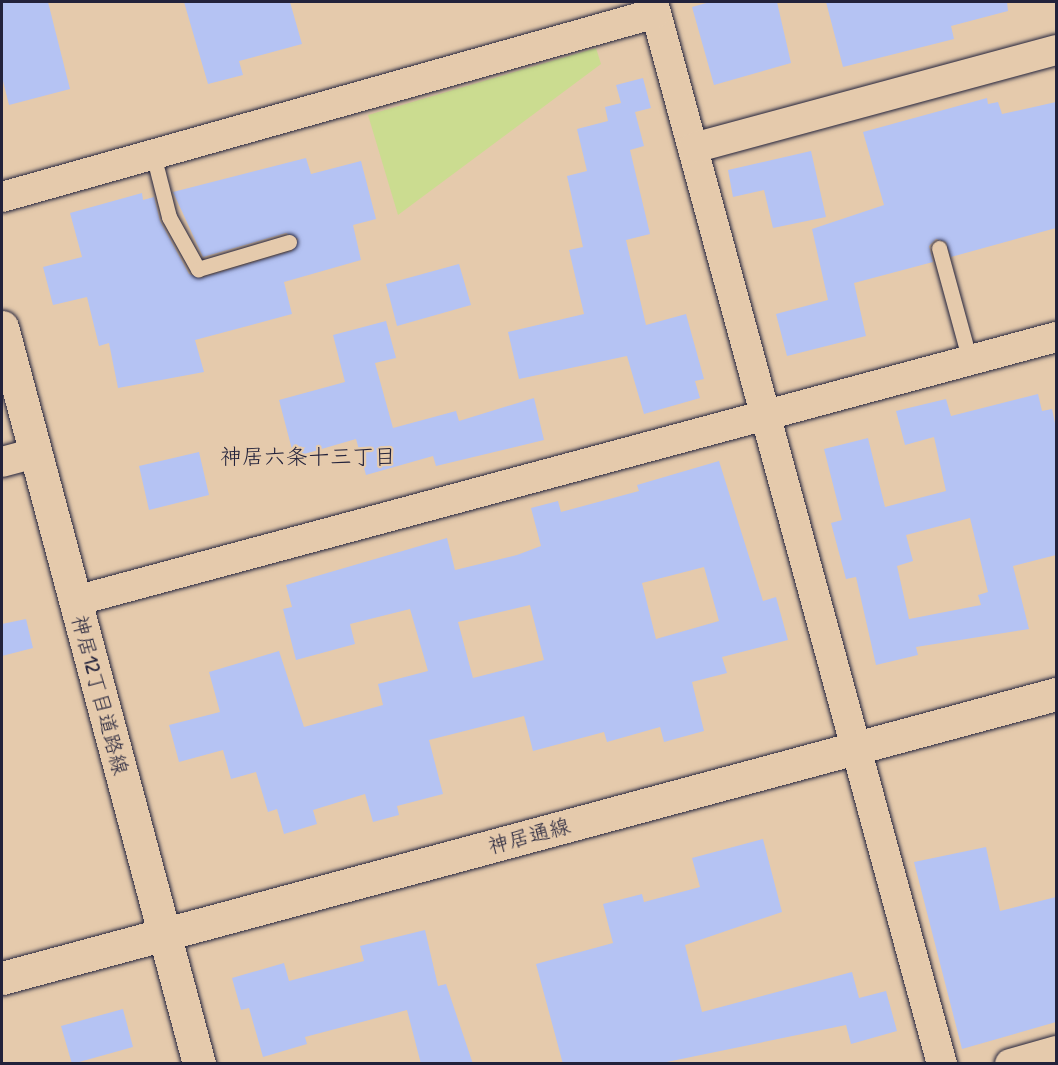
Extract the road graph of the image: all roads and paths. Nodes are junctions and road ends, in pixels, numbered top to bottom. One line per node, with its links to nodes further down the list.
1 (655, 7): 3 (street); 4 (street)
2 (1056, 50): 3 (street)
3 (693, 148): 11 (street)
4 (153, 154): 5 (street); 6 (lane)
5 (2, 197)
6 (289, 242)
7 (939, 248): 10 (lane)
8 (2, 327): 12 (street, 神居12丁目道路線)
9 (1056, 338): 10 (street)
10 (970, 361): 11 (street)
11 (764, 415): 14 (street); 16 (street)
12 (35, 453): 13 (street); 14 (street, 神居12丁目道路線)
13 (2, 462)
14 (75, 601): 17 (street, 神居12丁目道路線)
15 (1056, 694): 16 (street, 神居通線)
16 (854, 749): 17 (street, 神居通線); 21 (street)
17 (165, 935): 18 (street, 神居通線); 20 (street, 神居12丁目道路線)
18 (2, 978)
19 (1056, 1051): 22 (street)
20 (199, 1064)
21 (942, 1064)
22 (1010, 1064)

